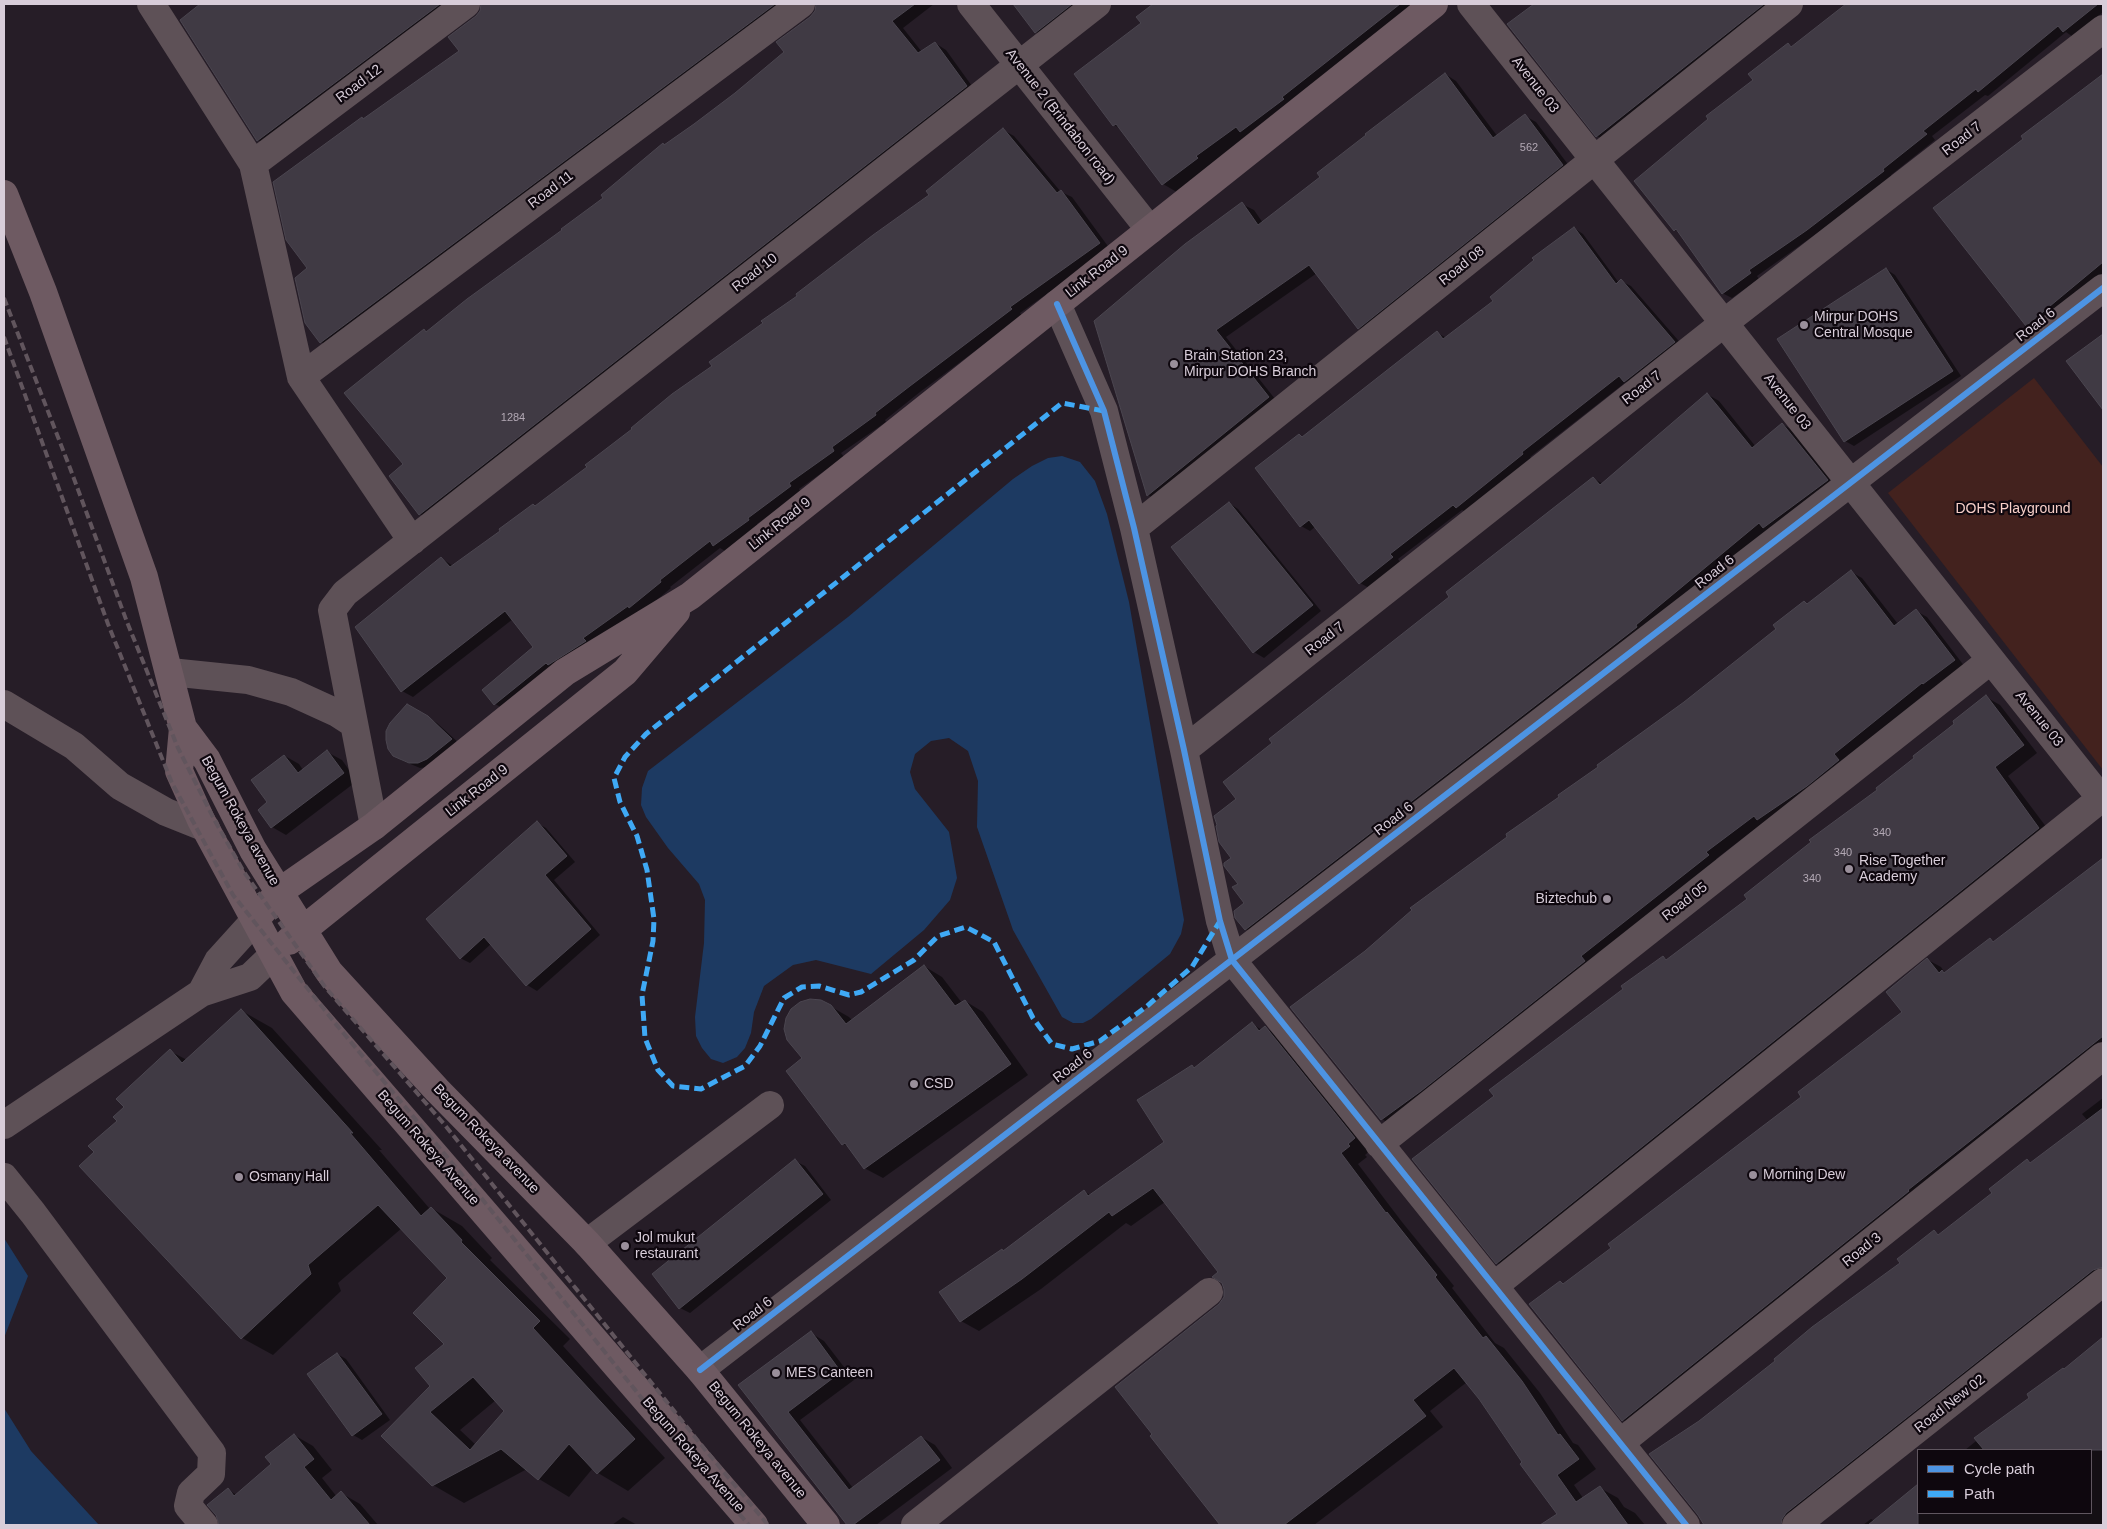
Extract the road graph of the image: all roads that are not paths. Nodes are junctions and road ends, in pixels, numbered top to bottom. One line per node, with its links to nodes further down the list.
1 (466, 4): 12 (street, Road 12)
2 (801, 4): 18 (street, Road 11)
3 (971, 4): 10 (street, Avenue 2 (Brindabon road))
4 (1097, 4): 10 (street, Road 10)
5 (1434, 4): 14 (main road, Link Road 9)
6 (1470, 4): 11 (street, Avenue 03)
7 (1789, 4): 11 (street, Road 08)
8 (153, 5): 12 (street)
9 (2103, 29): 17 (street, Road 7)
10 (1020, 66): 14 (street, Avenue 2 (Brindabon road)); 21 (street, Road 10)
11 (1594, 160): 17 (street, Avenue 03); 20 (street, Road 08)
12 (253, 164): 18 (street)
13 (4, 194): 24 (main road)
14 (1150, 230): 16 (main road, Link Road 9)
15 (2103, 288): 19 (street, Road 6)
16 (1057, 304): 20 (street); 22 (main road, Link Road 9)
17 (1724, 323): 19 (street, Avenue 03); 28 (street, Road 7)
18 (300, 377): 21 (street)
19 (1851, 483): 23 (street, Avenue 03); 36 (street, Road 6)
20 (1134, 528): 28 (street)
21 (412, 541): 26 (street, Road 10)
22 (690, 596): 30 (main road, Link Road 9); 34 (main road, Link Road 9)
23 (1991, 660): 29 (street, Avenue 03); 41 (street, Road 05)
24 (170, 672): 26 (street); 27 (main road)
25 (4, 704): 31 (street)
26 (354, 724): 30 (street, Road 10)
27 (184, 728): 31 (main road, Begum Rokeya Avenue); 32 (main road, Begum Rokeya avenue)
28 (1184, 750): 36 (street)
29 (2103, 799): 45 (street)
30 (374, 826): 32 (main road, Link Road 9)
31 (206, 828): 33 (main road, Begum Rokeya Avenue)
32 (279, 892): 33 (main road, Link Road 9); 34 (main road, Begum Rokeya avenue)
33 (256, 919): 35 (main road, Begum Rokeya Avenue); 37 (street)
34 (302, 928): 35 (main road, Link Road 9); 43 (main road, Begum Rokeya avenue)
35 (274, 954): 37 (street); 50 (main road, Begum Rokeya Avenue)
36 (1232, 960): 41 (street); 47 (street, Road 6)
37 (201, 993): 40 (street)
38 (2103, 1056): 48 (street, Road 3)
39 (770, 1105): 43 (street)
40 (4, 1125)
41 (1380, 1144): 45 (street)
42 (4, 1177): 49 (street)
43 (587, 1243): 47 (main road, Begum Rokeya avenue)
44 (2103, 1282): 54 (street, Road New 02)
45 (1494, 1286): 48 (street)
46 (1209, 1292): 52 (street)
47 (700, 1370): 51 (main road, Begum Rokeya avenue)
48 (1620, 1443): 53 (street)
49 (204, 1525)
50 (754, 1525)
51 (826, 1525)
52 (916, 1525)
53 (1686, 1525)
54 (1796, 1525)

